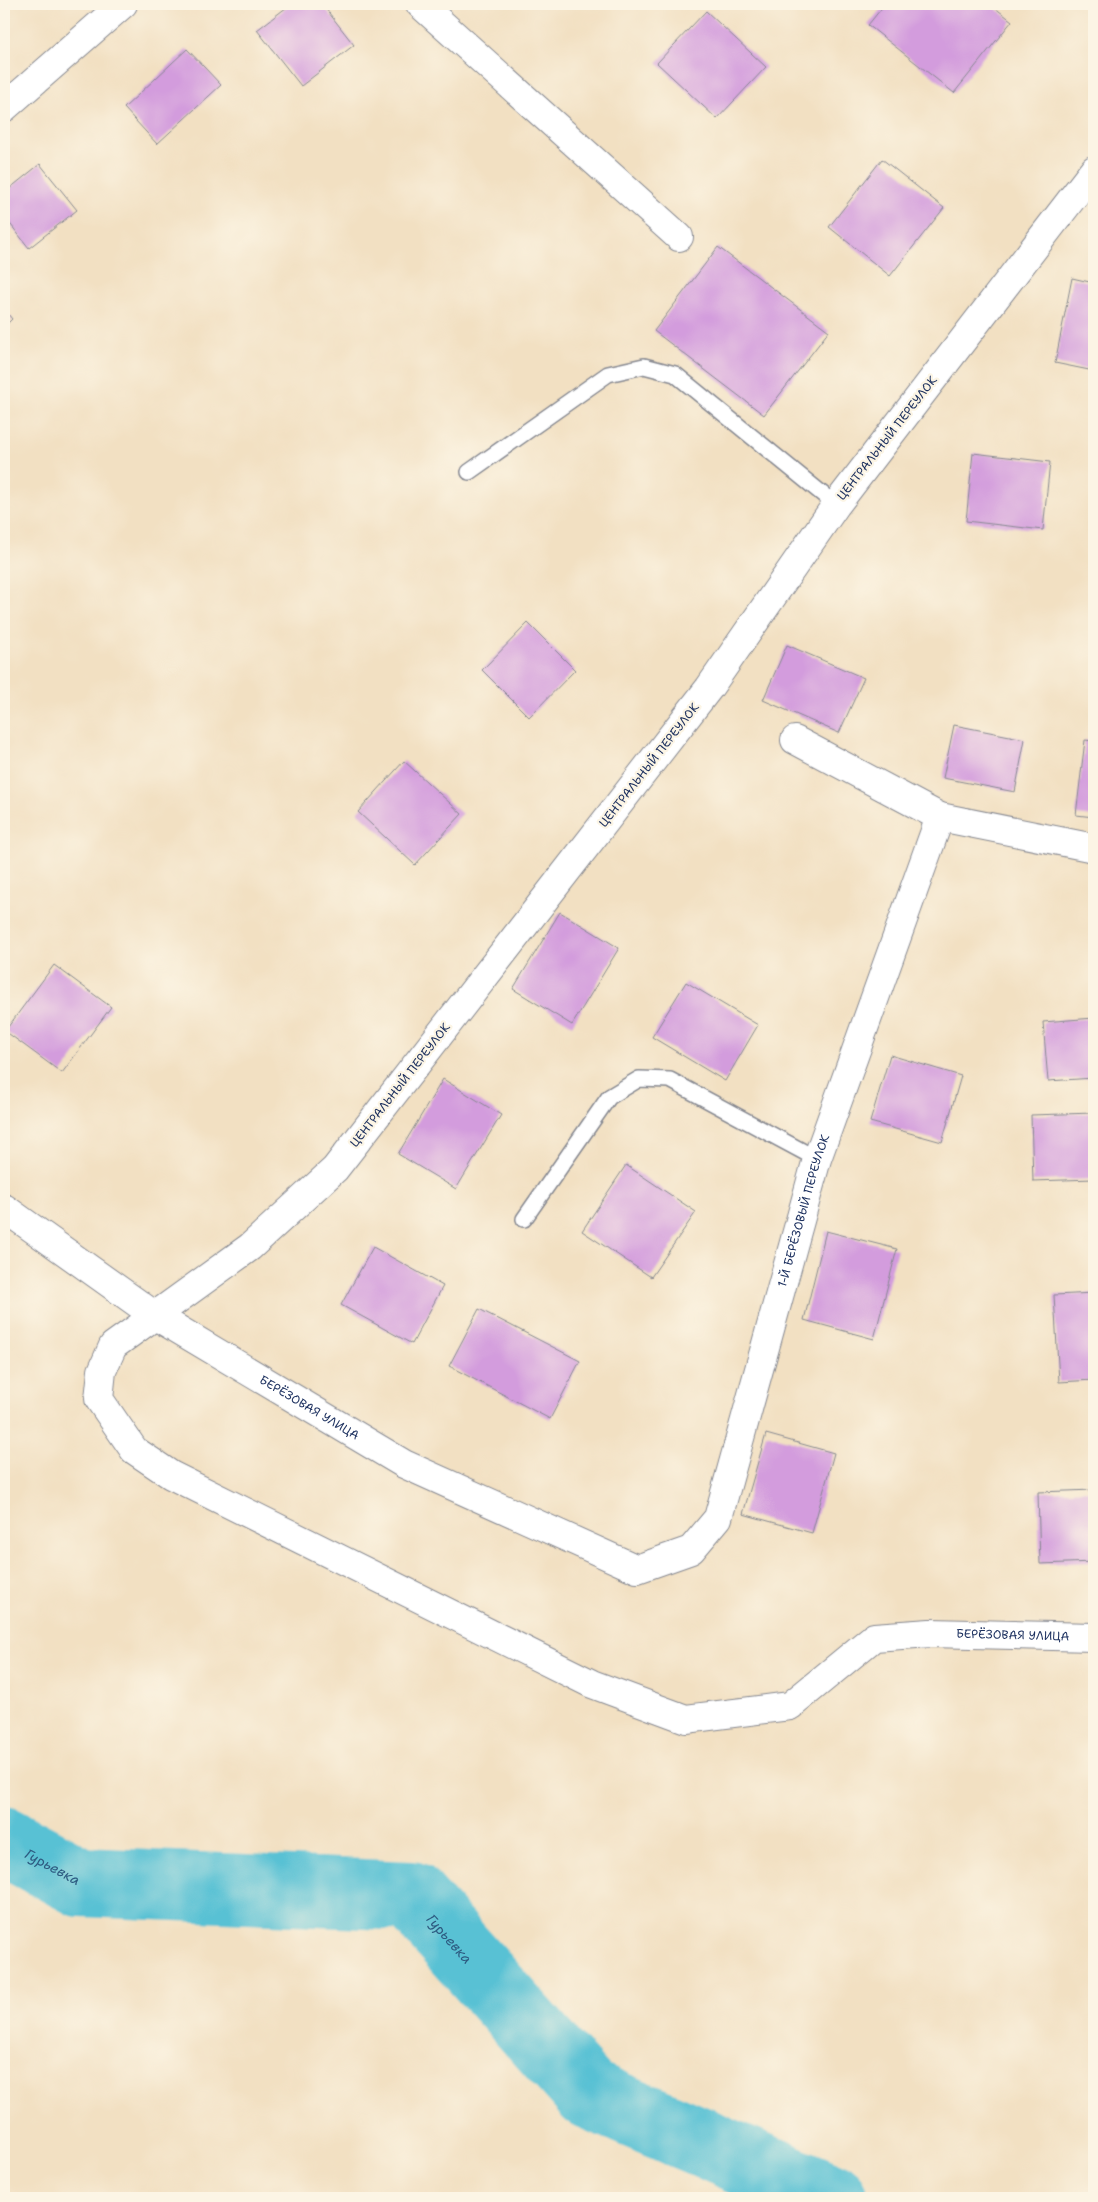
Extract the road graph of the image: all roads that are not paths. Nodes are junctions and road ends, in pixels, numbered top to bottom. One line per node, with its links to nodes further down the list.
1 (123, 4): 3 (street)
2 (420, 4): 5 (street)
3 (4, 108)
4 (1094, 170): 7 (street, ЦЕНТРАЛЬНЫЙ ПЕРЕУЛОК)
5 (679, 237)
6 (469, 472): 7 (lane)
7 (836, 505): 14 (street, ЦЕНТРАЛЬНЫЙ ПЕРЕУЛОК)
8 (795, 740): 9 (street)
9 (940, 816): 10 (street); 11 (street, 1-Й БЕРЁЗОВЫЙ ПЕРЕУЛОК)
10 (1094, 848)
11 (817, 1159): 13 (lane); 15 (street, 1-Й БЕРЁЗОВЫЙ ПЕРЕУЛОК)
12 (4, 1208): 14 (street, БЕРЁЗОВАЯ УЛИЦА)
13 (524, 1218)
14 (154, 1315): 15 (street, БЕРЁЗОВАЯ УЛИЦА); 16 (street, ЦЕНТРАЛЬНЫЙ ПЕРЕУЛОК)
15 (637, 1569)
16 (930, 1633): 17 (street, БЕРЁЗОВАЯ УЛИЦА)
17 (1094, 1637)

